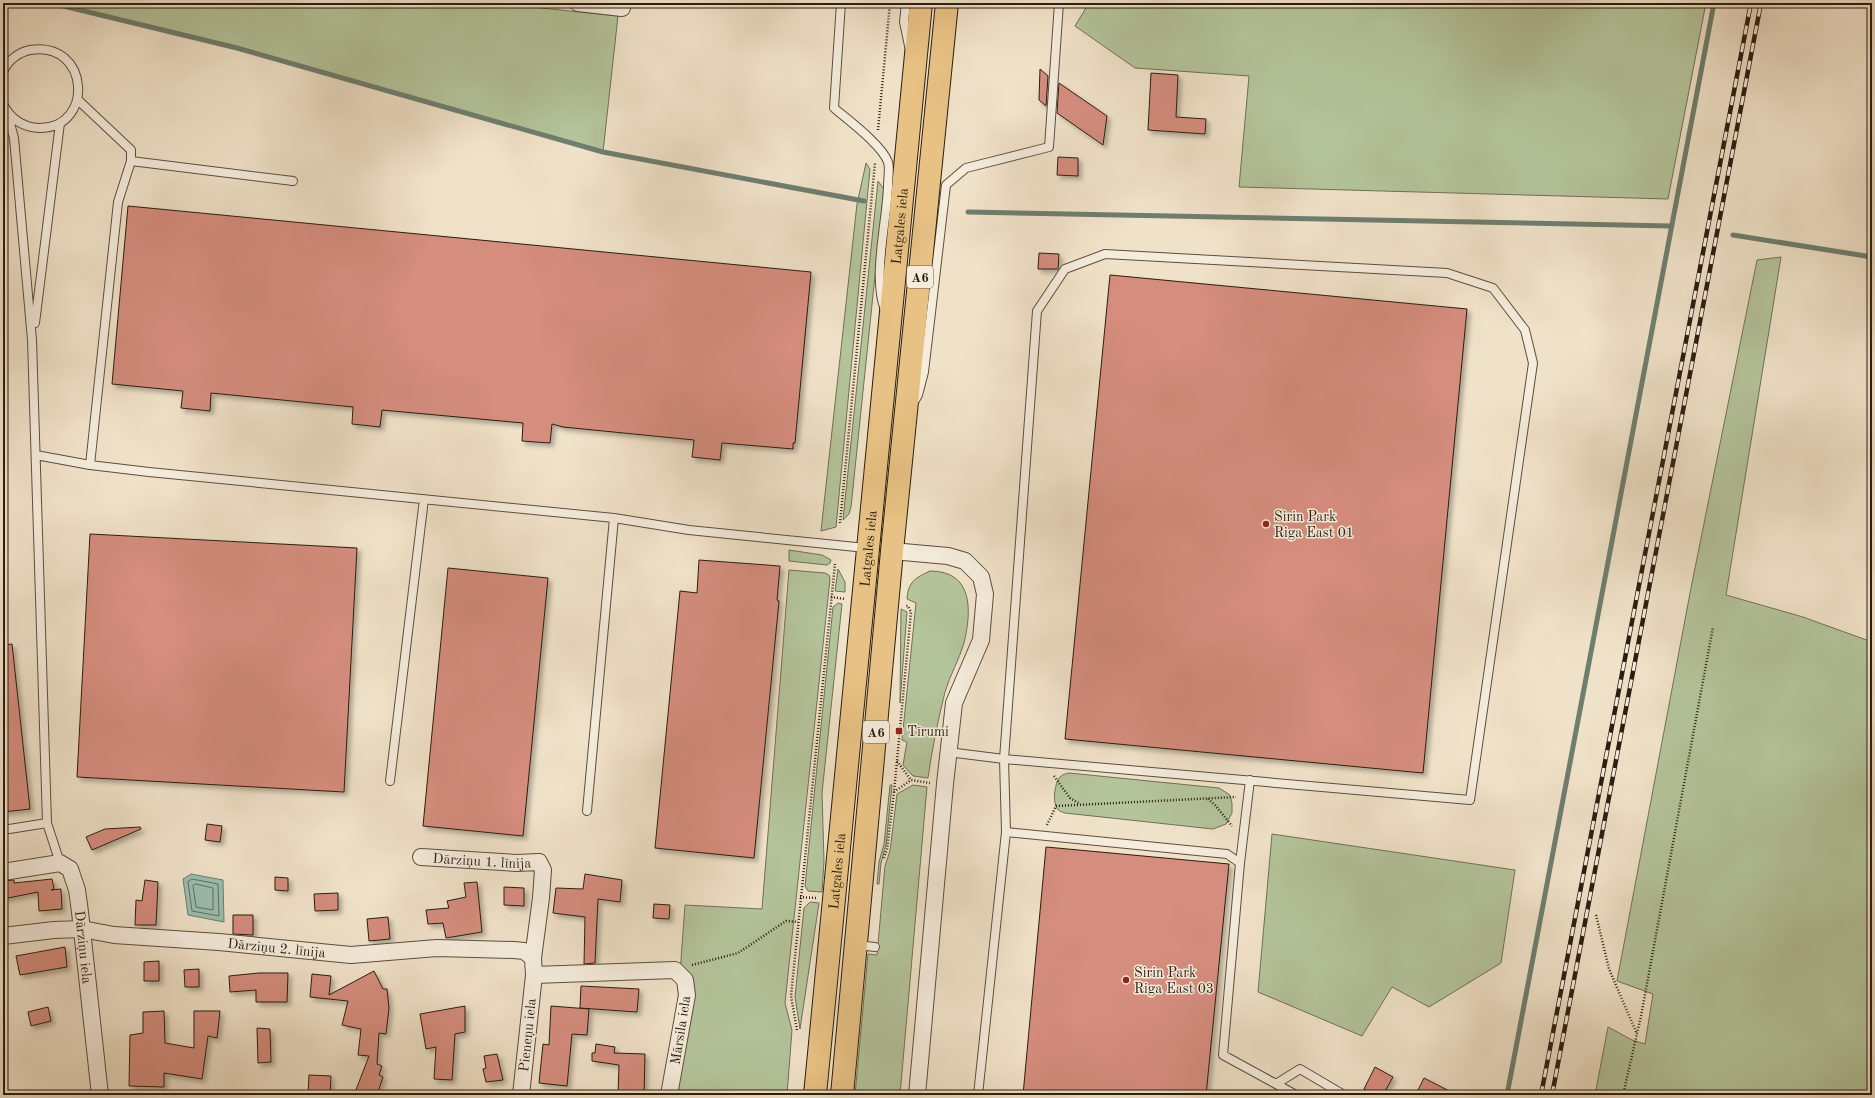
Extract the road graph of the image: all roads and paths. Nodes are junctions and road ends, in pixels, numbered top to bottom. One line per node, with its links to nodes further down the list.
1 (578, 3): 8 (street)
2 (841, 3): 19 (lane)
3 (890, 3): 14 (path)
4 (906, 3): 10 (lane)
5 (921, 3): 10 (highway, Latgales iela / A6)
6 (947, 3): 21 (highway, Latgales iela / A6)
7 (1059, 3): 21 (lane, Latgales iela / A6)
8 (622, 8)
9 (3, 70): 11 (lane)
10 (915, 71): 19 (highway, Latgales iela / A6)
11 (78, 100): 15 (lane); 16 (lane)
12 (3, 104): 13 (lane)
13 (7, 112): 15 (lane); 20 (lane)
14 (880, 121)
15 (60, 123): 20 (lane)
16 (131, 161): 18 (lane); 23 (lane)
17 (874, 174): 26 (path)
18 (293, 181)
19 (889, 322): 27 (highway, Latgales iela / A6)
20 (32, 340): 22 (lane)
21 (906, 413): 28 (highway, Latgales iela / A6)
22 (36, 455): 23 (lane); 47 (lane)
23 (90, 465): 24 (lane)
24 (424, 499): 25 (lane); 40 (lane)
25 (614, 518): 27 (lane); 46 (lane)
26 (840, 523)
27 (867, 548): 28 (highway); 72 (highway, Latgales iela / A6)
28 (892, 551): 34 (street); 73 (highway, Latgales iela / A6)
29 (835, 564): 30 (path)
30 (831, 597): 31 (path); 57 (path)
31 (845, 599)
32 (901, 605): 36 (path)
33 (1714, 626): 67 (path)
34 (948, 752): 35 (lane); 41 (street)
35 (1004, 759): 37 (lane); 39 (lane); 49 (lane)
36 (896, 760): 38 (path); 42 (path)
37 (1045, 762): 39 (lane); 45 (path)
38 (911, 780): 41 (path); 42 (path)
39 (1250, 780): 43 (lane)
40 (390, 781)
41 (945, 784): 74 (street)
42 (894, 792): 53 (path)
43 (1248, 795): 44 (path); 51 (lane)
44 (1207, 798): 45 (path); 51 (path)
45 (1081, 805): 50 (path)
46 (587, 811)
47 (47, 823): 48 (lane); 54 (lane)
48 (3, 830)
49 (1006, 832): 50 (lane); 75 (lane)
50 (1042, 836): 55 (lane)
51 (1243, 839): 55 (lane)
52 (421, 857): 63 (street, Dārziņu 1. līnija)
53 (884, 860)
54 (60, 863): 56 (street); 61 (street, Dārziņu iela)
55 (1240, 863): 68 (lane)
56 (3, 872)
57 (800, 897): 58 (path); 60 (path)
58 (822, 898)
59 (1596, 915): 67 (path)
60 (798, 922): 64 (path); 66 (path)
61 (82, 928): 62 (street, Dārziņu 2. līnija); 63 (street, Dārziņu 2. līnija); 69 (street, Dārziņu iela)
62 (3, 936)
63 (533, 958): 65 (street)
64 (675, 970): 65 (street); 71 (street, Mārsila iela)
65 (534, 975): 70 (street, Pieneņu iela)
66 (797, 1030)
67 (1637, 1034): 78 (path)
68 (1276, 1084): 76 (lane); 77 (lane)
69 (100, 1095)
70 (521, 1095)
71 (669, 1095)
72 (815, 1095)
73 (842, 1095)
74 (917, 1095)
75 (978, 1095)
76 (1296, 1095)
77 (1344, 1095)
78 (1623, 1095)

